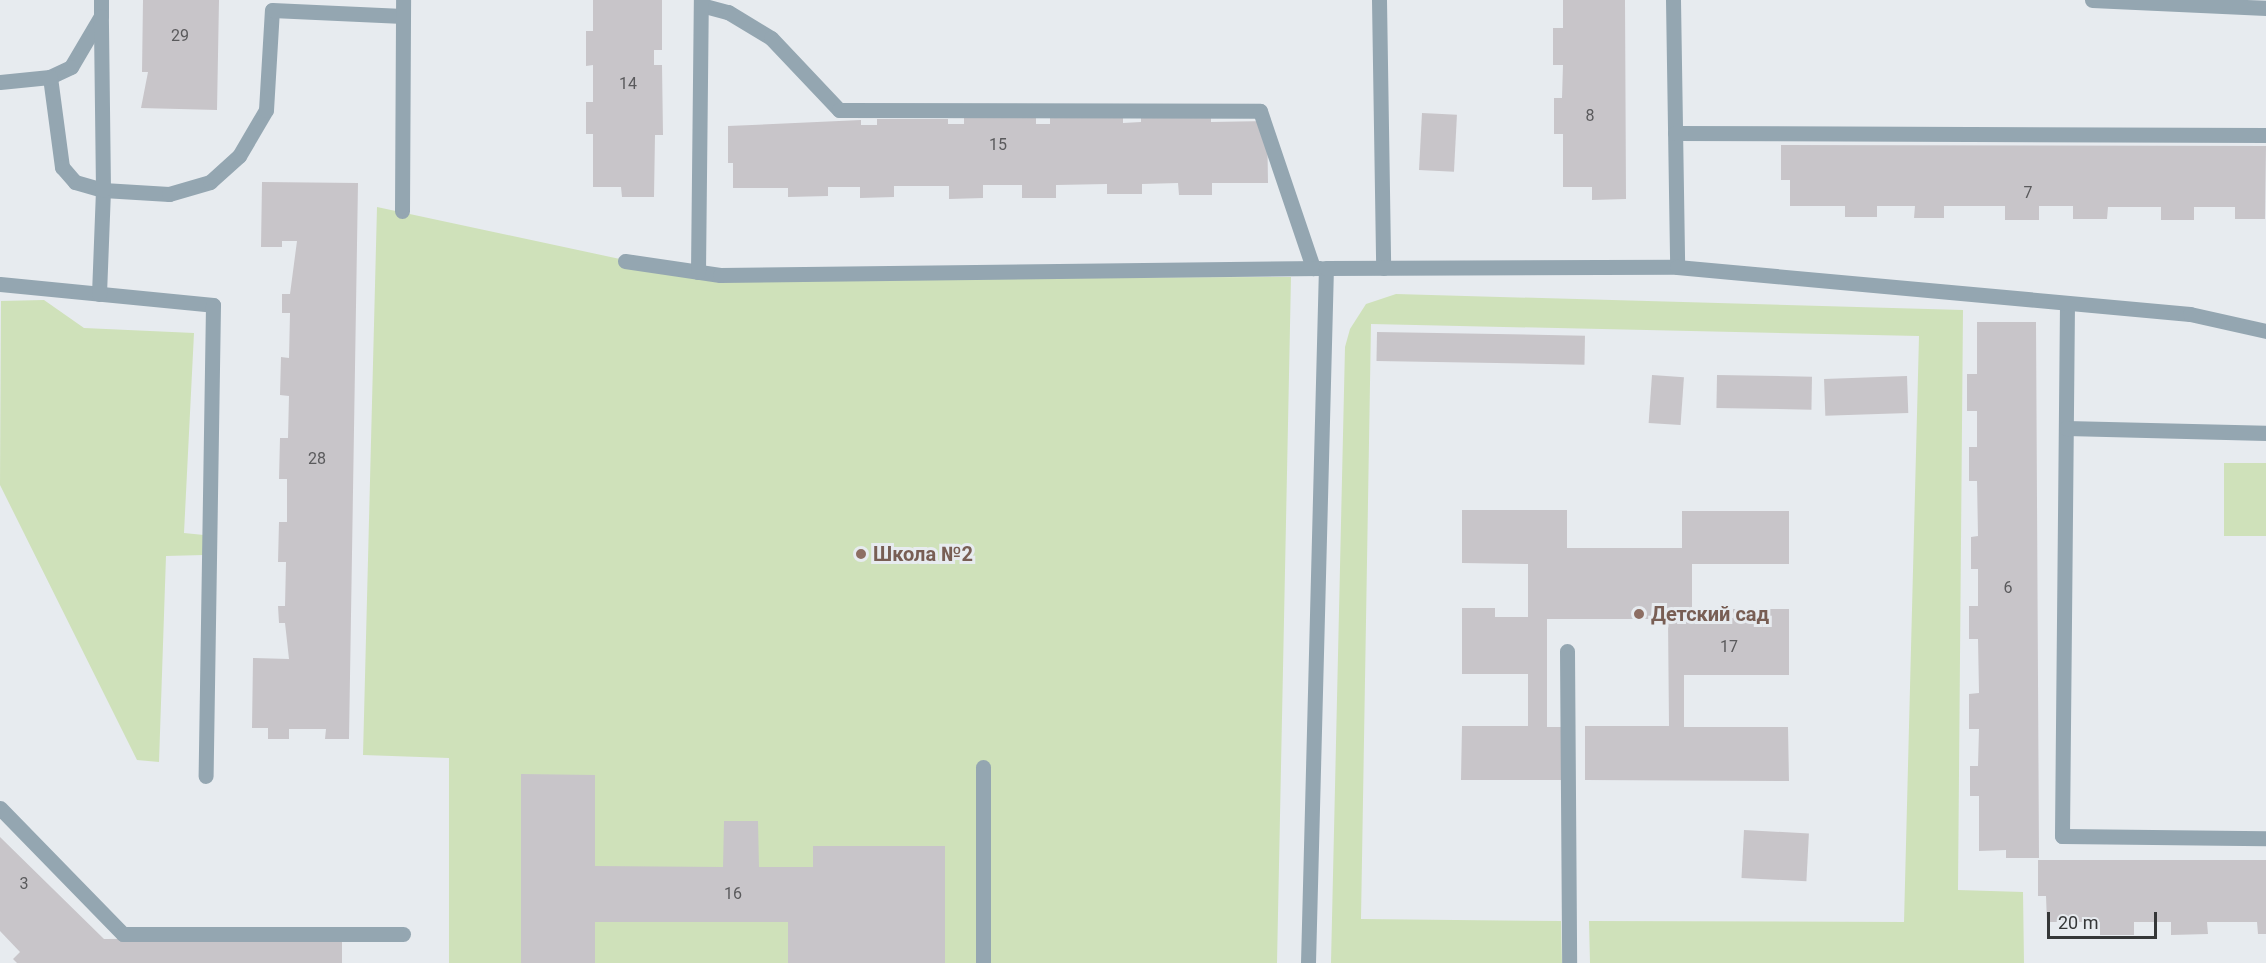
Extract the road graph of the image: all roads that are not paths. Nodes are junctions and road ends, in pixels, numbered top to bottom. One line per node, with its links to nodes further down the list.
1 (101, 0): 8 (lane)
2 (403, 0): 9 (lane)
3 (1379, 0): 19 (lane)
4 (1673, 0): 12 (lane)
5 (2092, 0): 7 (lane)
6 (701, 2): 18 (lane); 20 (lane)
7 (2266, 8)
8 (101, 16): 10 (lane); 14 (lane)
9 (403, 16): 14 (lane); 15 (lane)
10 (50, 77): 11 (lane); 14 (lane)
11 (0, 82)
12 (1675, 133): 13 (lane); 17 (lane)
13 (2266, 135)
14 (103, 190): 22 (lane)
15 (402, 211)
16 (625, 261): 20 (lane)
17 (1677, 267): 19 (lane); 23 (lane)
18 (1320, 268): 19 (lane); 20 (lane); 34 (lane)
19 (1383, 268)
20 (698, 272)
21 (0, 284): 22 (lane)
22 (99, 294): 29 (lane)
23 (2067, 303): 24 (lane); 25 (lane)
24 (2266, 331)
25 (2066, 428): 26 (lane); 31 (lane)
26 (2266, 433)
27 (1567, 651): 35 (lane)
28 (984, 767): 33 (lane)
29 (206, 776)
30 (0, 808): 32 (lane)
31 (2266, 838)
32 (403, 934)
33 (983, 963)
34 (1308, 963)
35 (1569, 963)

